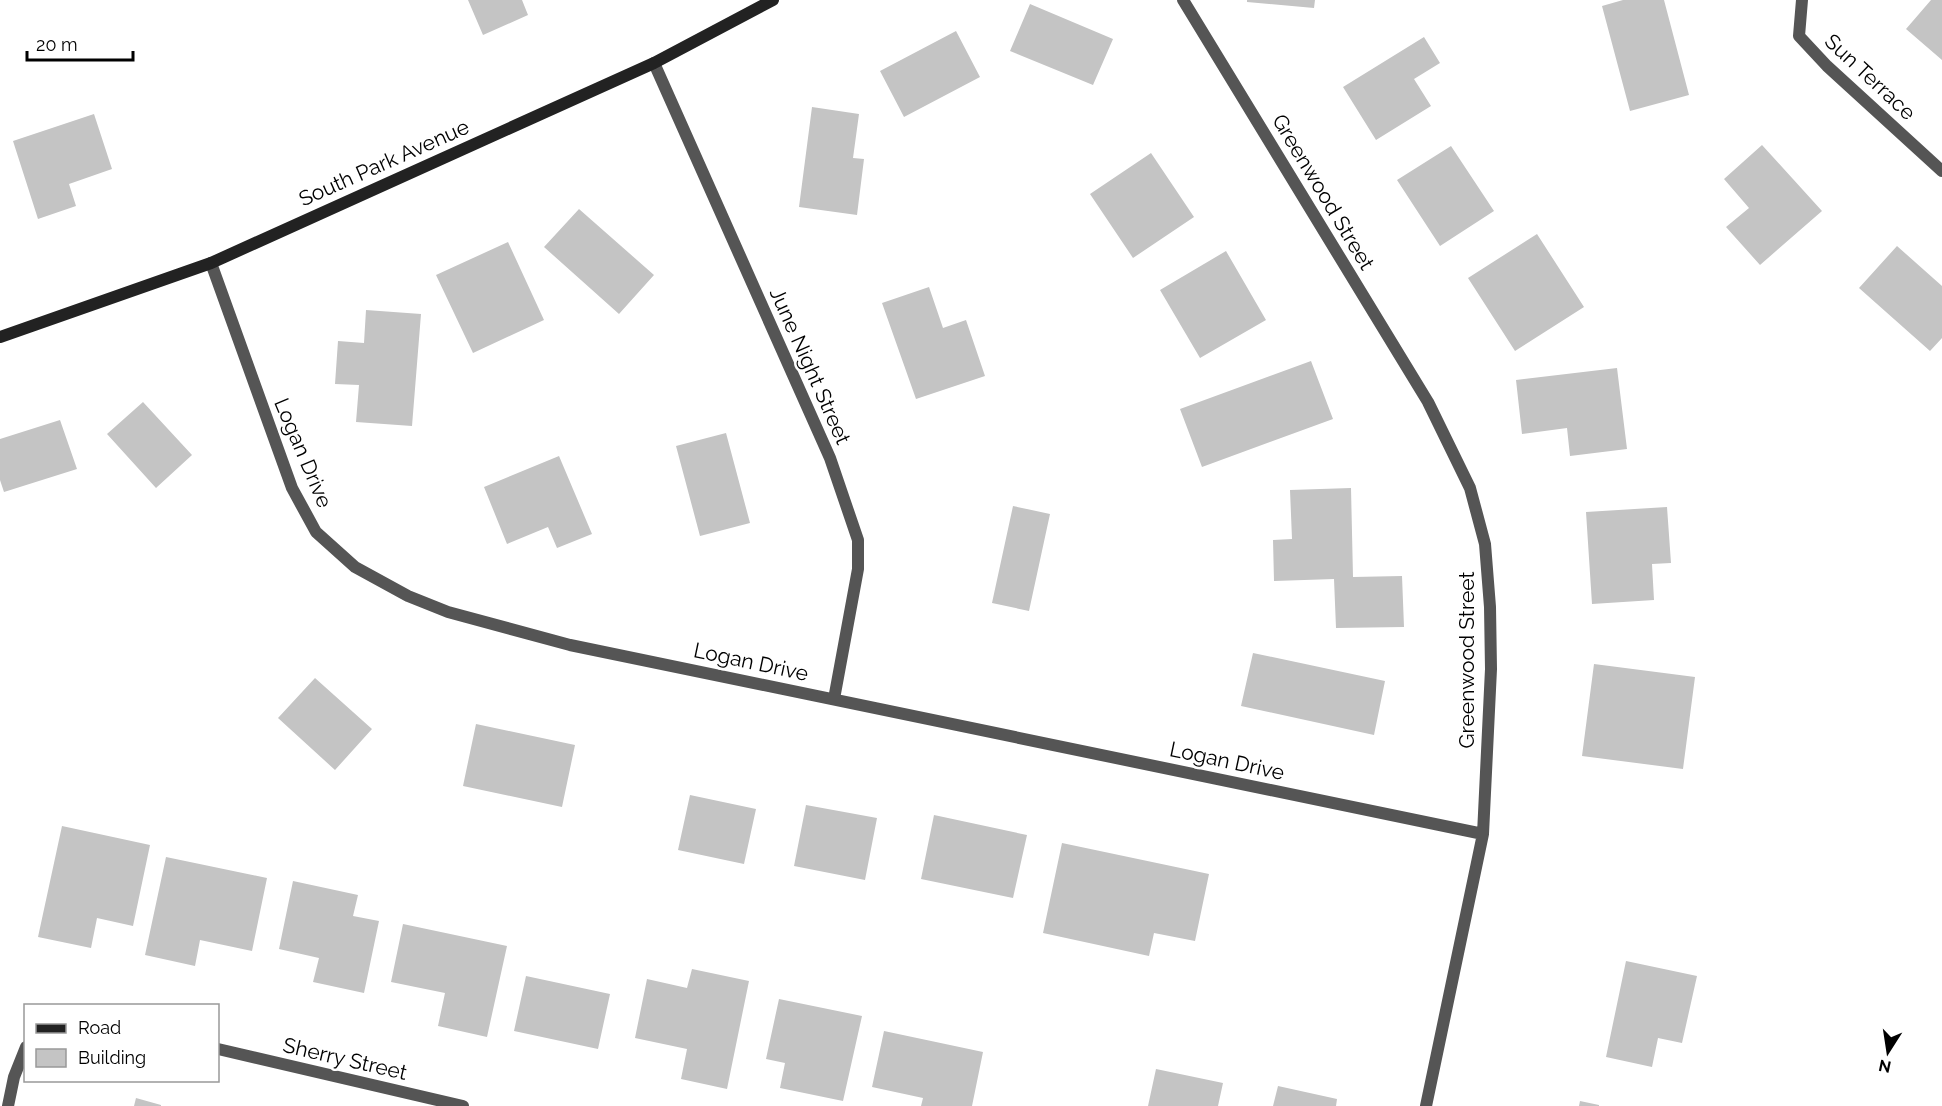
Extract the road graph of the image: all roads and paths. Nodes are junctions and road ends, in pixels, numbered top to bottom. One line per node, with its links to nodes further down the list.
1 (773, 0): 4 (street, South Park Avenue)
2 (1183, 0): 9 (street, Greenwood Street)
3 (1802, 0): 5 (street, Sun Terrace)
4 (654, 63): 6 (street, South Park Avenue); 8 (street, June Night Street)
5 (1942, 171)
6 (211, 263): 7 (street, South Park Avenue); 8 (street, Logan Drive)
7 (0, 338)
8 (834, 699): 9 (street, Logan Drive)
9 (1483, 834): 14 (street, Greenwood Street)
10 (219, 1049): 12 (street, Sherry Street)
11 (24, 1052): 13 (street)
12 (457, 1105)
13 (8, 1106)
14 (1426, 1106)

